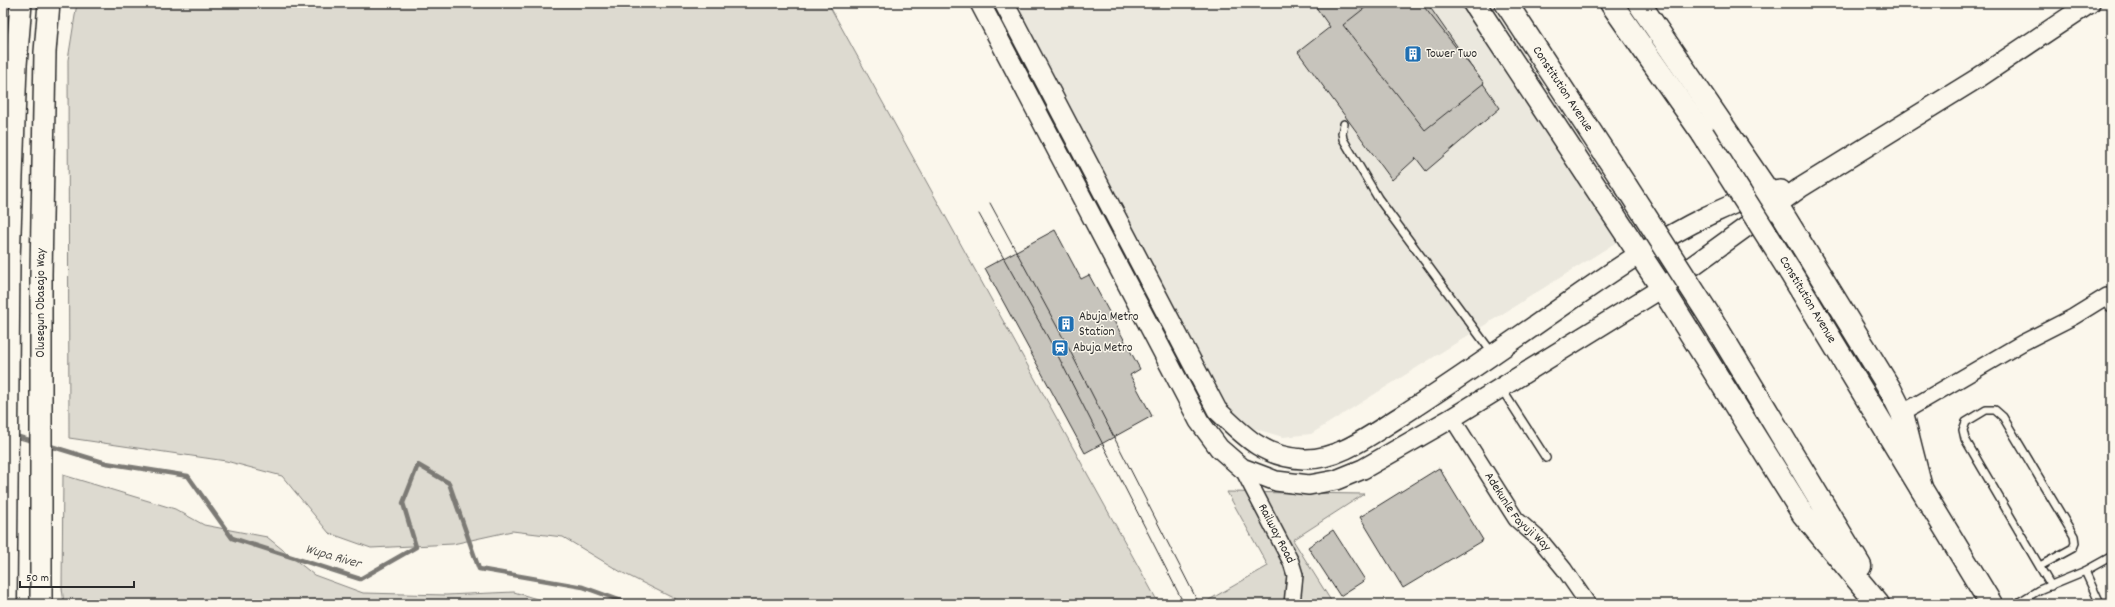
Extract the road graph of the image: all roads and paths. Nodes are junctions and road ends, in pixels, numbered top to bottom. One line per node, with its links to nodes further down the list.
1 (22, 3): 27 (main road)
2 (49, 3): 26 (main road, Olusegun Obasajo Way)
3 (980, 3): 20 (street)
4 (1004, 3): 15 (street)
5 (1474, 3): 12 (main road)
6 (1506, 3): 31 (main road, Constitution Avenue, bridge)
7 (1611, 3): 21 (main road, Constitution Avenue, bridge)
8 (1639, 3): 11 (main road)
9 (2090, 3): 11 (street)
10 (1344, 124): 15 (lane)
11 (1773, 198): 12 (street); 13 (street); 17 (main road)
12 (1639, 253): 13 (main road); 15 (street)
13 (1662, 288): 16 (street); 30 (main road)
14 (2110, 297): 17 (street)
15 (1493, 354)
16 (1501, 388): 18 (street); 19 (lane)
17 (1902, 413): 21 (main road)
18 (1452, 418): 20 (street); 29 (street, Adekunle Fayuji Way)
19 (1546, 458)
20 (1242, 468): 28 (street, Railway Road)
21 (1922, 488): 32 (main road, Constitution Avenue)
22 (2112, 556): 24 (lane)
23 (2040, 566): 23 (lane); 25 (lane)
24 (2085, 571): 25 (lane); 34 (lane)
25 (2051, 586): 33 (lane)
26 (41, 595)
27 (6, 604)
28 (1292, 604)
29 (1588, 604)
30 (1878, 604)
31 (1882, 604)
32 (1991, 604)
33 (2016, 604)
34 (2100, 604)

